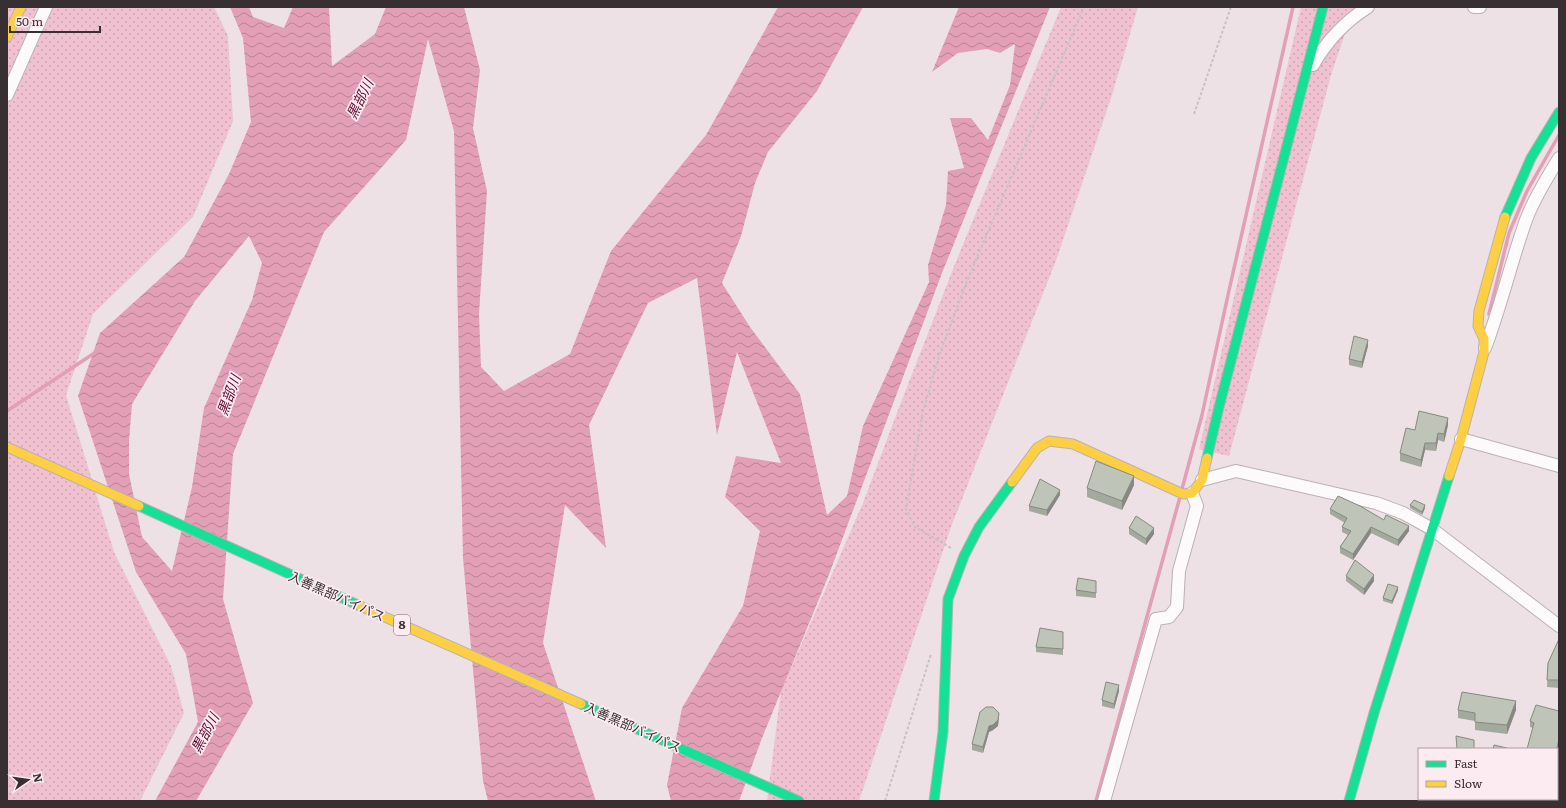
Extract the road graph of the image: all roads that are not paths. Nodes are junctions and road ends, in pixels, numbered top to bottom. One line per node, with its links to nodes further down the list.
1 (21, 7): 7 (main road)
2 (46, 7): 9 (street)
3 (1323, 7): 8 (main road)
4 (1368, 7): 8 (street)
5 (1474, 7): 6 (street)
6 (1480, 7)
7 (7, 37)
8 (1305, 78): 16 (main road)
9 (7, 95)
10 (1559, 112): 12 (main road)
11 (1559, 158): 12 (street)
12 (1484, 352): 13 (main road)
13 (1461, 439): 15 (street); 18 (main road)
14 (7, 447): 20 (main road, 入善黒部バイパス / 8)
15 (1559, 466)
16 (1202, 480): 17 (main road); 18 (street)
17 (1192, 493): 21 (main road); 22 (street)
18 (1432, 529): 19 (street); 23 (main road)
19 (1559, 626)
20 (799, 801)
21 (934, 801)
22 (1104, 801)
23 (1349, 801)

